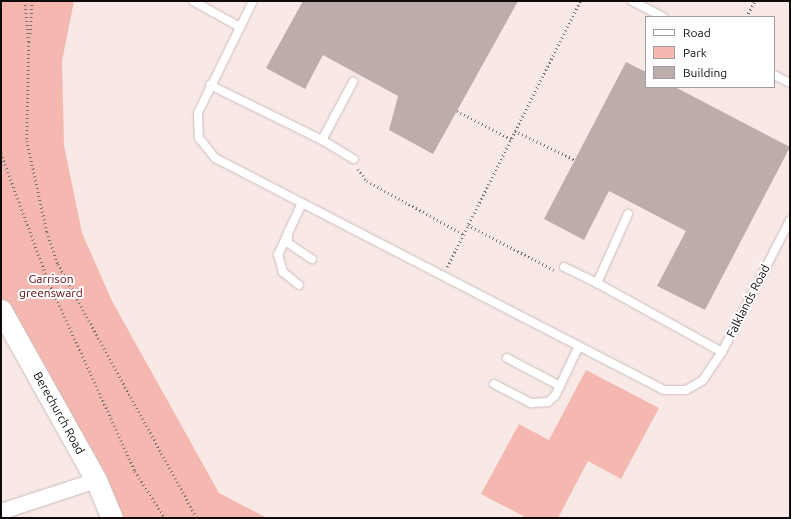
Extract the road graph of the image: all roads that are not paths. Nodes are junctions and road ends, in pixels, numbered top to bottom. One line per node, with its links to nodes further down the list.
1 (193, 1): 5 (lane)
2 (210, 1): 5 (lane)
3 (253, 1): 7 (lane)
4 (632, 1): 6 (lane)
5 (206, 9): 7 (lane)
6 (661, 16)
7 (240, 27): 11 (lane)
8 (775, 75): 10 (lane)
9 (353, 82): 12 (lane)
10 (790, 83)
11 (210, 85): 12 (lane); 14 (lane)
12 (322, 140): 13 (lane)
13 (354, 159)
14 (302, 203): 17 (lane); 23 (lane)
15 (628, 214): 20 (lane)
16 (790, 220): 24 (lane, Falklands Road)
17 (288, 231): 18 (lane); 21 (lane)
18 (312, 259)
19 (564, 266): 20 (lane)
20 (597, 283): 24 (lane)
21 (299, 284)
22 (1, 310): 28 (street, Berechurch Road)
23 (578, 348): 24 (lane, Falklands Road); 27 (lane)
24 (722, 352)
25 (507, 358): 27 (lane)
26 (494, 384): 27 (lane)
27 (560, 386)
28 (96, 480): 29 (street); 30 (street, Berechurch Road)
29 (1, 511)
30 (112, 518)

